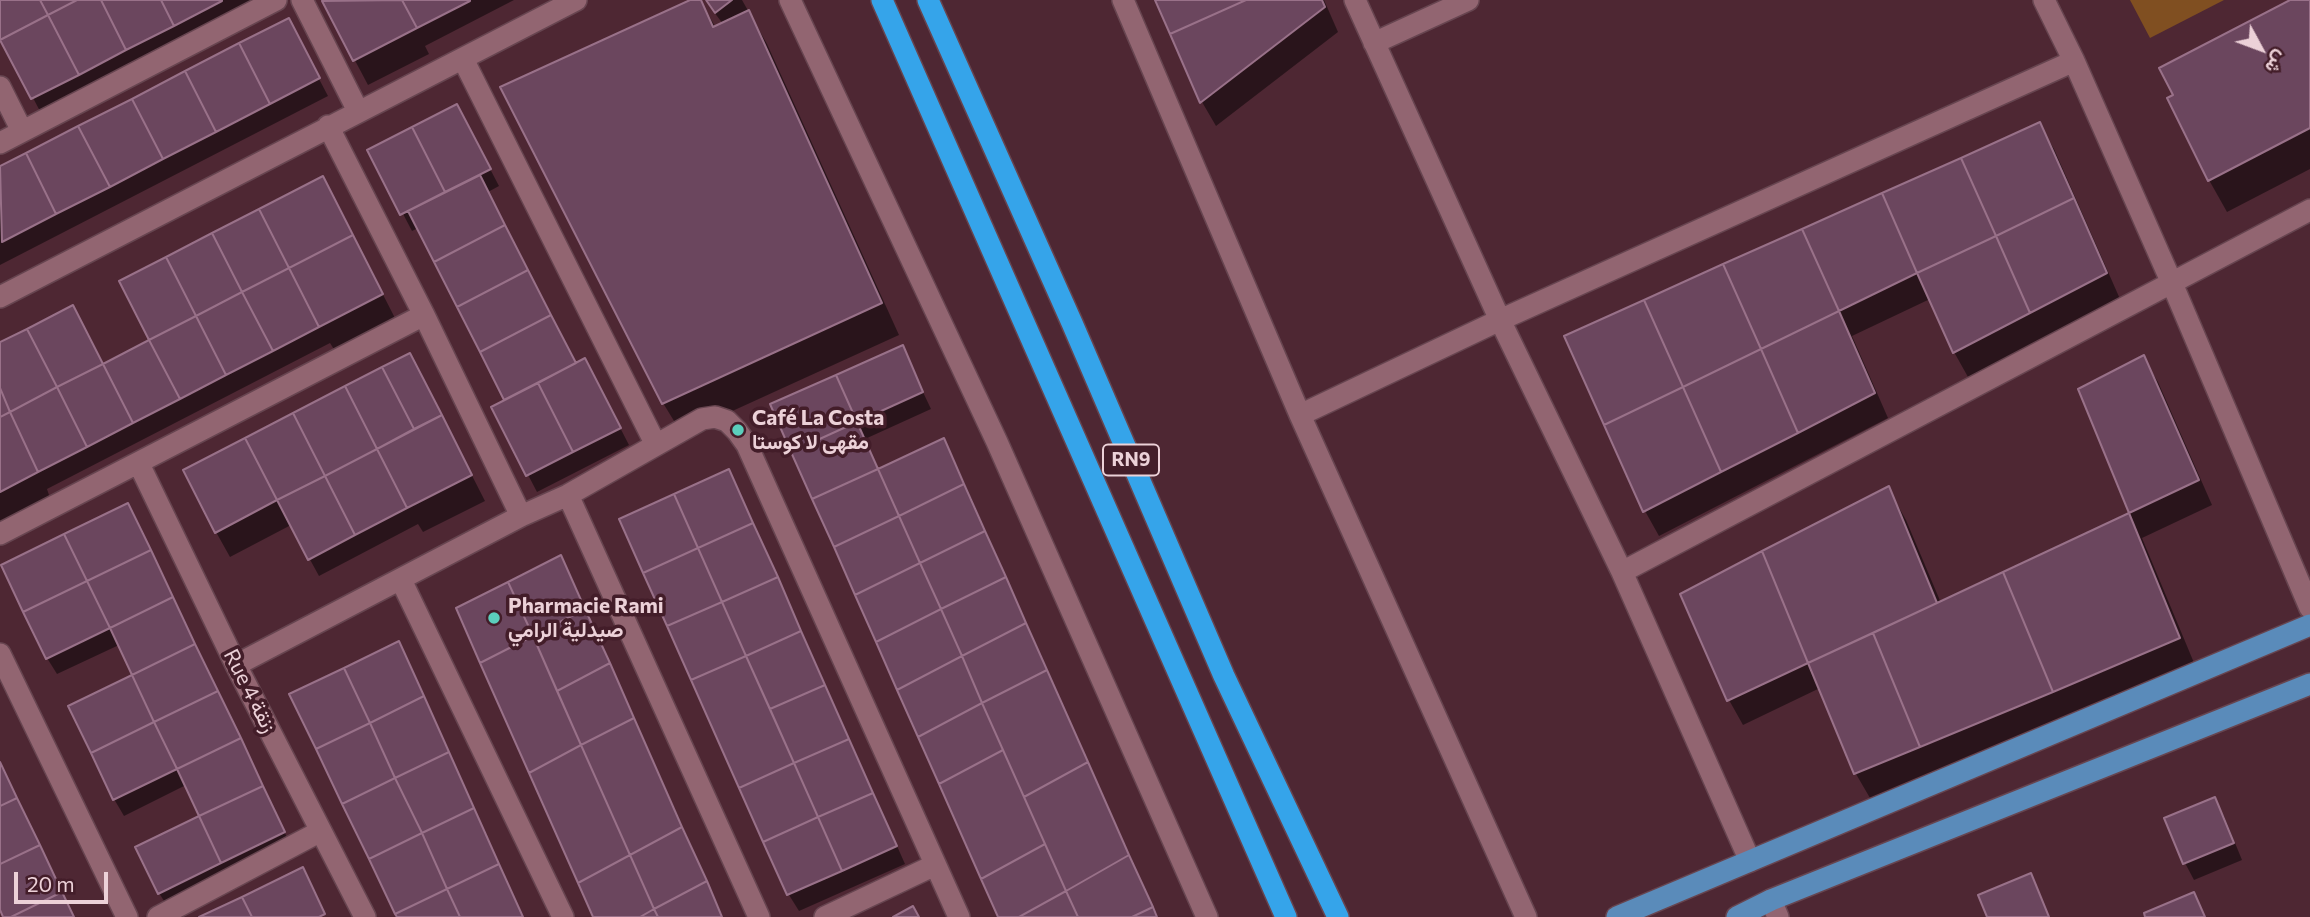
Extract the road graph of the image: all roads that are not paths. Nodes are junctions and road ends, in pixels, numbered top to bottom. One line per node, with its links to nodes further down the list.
1 (276, 0): 17 (street)
2 (302, 0): 15 (street)
3 (576, 0): 12 (street)
4 (790, 0): 48 (street)
5 (882, 0): 49 (highway, RN9)
6 (928, 0): 50 (highway, RN9)
7 (1124, 0): 24 (street)
8 (1355, 0): 11 (street)
9 (1468, 0): 11 (street)
10 (2044, 0): 13 (street)
11 (1374, 43): 23 (street)
12 (463, 59): 15 (street); 25 (street)
13 (2074, 61): 20 (street); 23 (street)
14 (0, 87): 17 (street)
15 (358, 111): 16 (street)
16 (328, 126): 21 (street); 22 (street)
17 (22, 131): 18 (street)
18 (0, 143)
19 (2310, 210): 20 (street)
20 (2171, 281): 30 (street); 32 (street)
21 (0, 296)
22 (424, 316): 26 (street); 28 (street)
23 (1500, 320): 24 (street); 30 (street)
24 (1300, 415): 51 (street)
25 (656, 445): 27 (street); 39 (street)
26 (139, 464): 29 (street); 35 (street, Rue 4 زنقة)
27 (568, 495): 28 (street); 45 (street)
28 (521, 516): 31 (street)
29 (0, 534)
30 (1622, 572): 38 (street)
31 (401, 580): 35 (street); 44 (street)
32 (2310, 608)
33 (2310, 625): 38 (main road)
34 (0, 654): 41 (street)
35 (236, 665): 37 (street, Rue 4 زنقة)
36 (2310, 684): 40 (main road)
37 (321, 831): 42 (street); 43 (street, Rue 4 زنقة)
38 (1750, 861): 52 (main road)
39 (935, 865): 46 (street); 47 (street)
40 (1775, 909): 53 (main road)
41 (127, 917)
42 (158, 917)
43 (365, 917)
44 (563, 917)
45 (759, 917)
46 (825, 917)
47 (959, 917)
48 (1207, 917)
49 (1286, 917)
50 (1338, 917)
51 (1526, 917)
52 (1617, 917)
53 (1737, 917)

